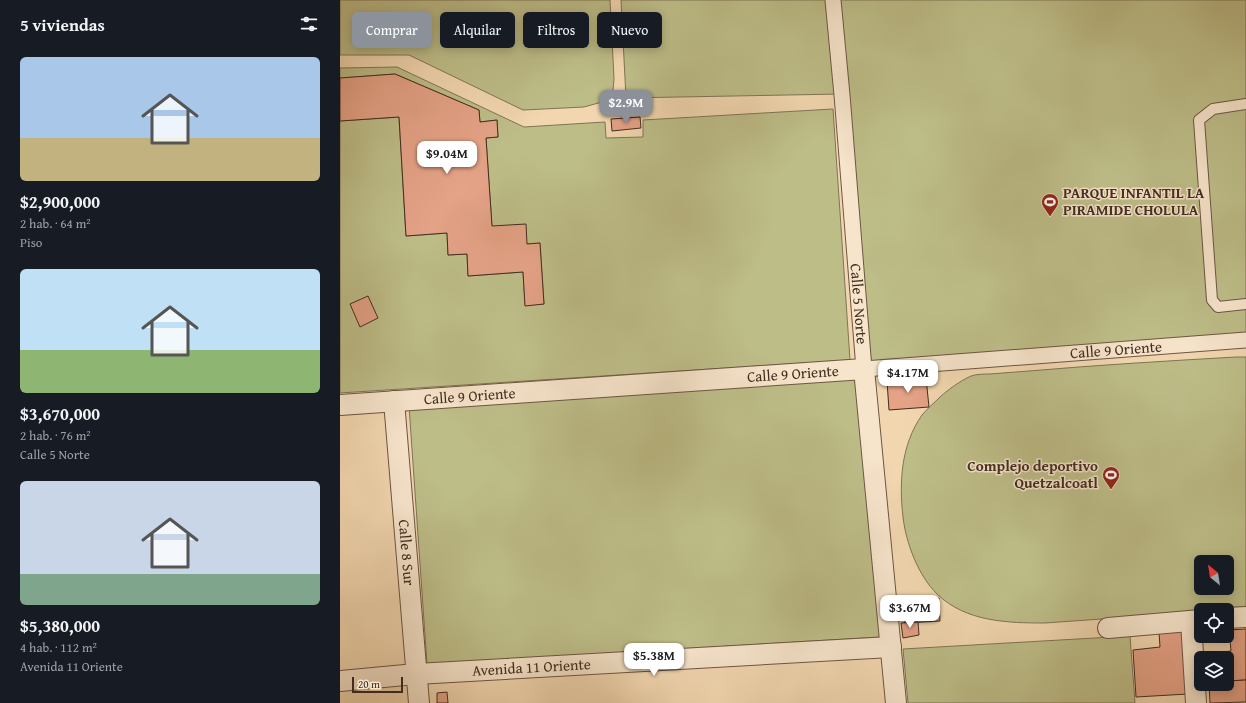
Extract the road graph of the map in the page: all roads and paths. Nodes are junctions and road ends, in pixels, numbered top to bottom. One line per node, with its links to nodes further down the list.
1 (833, 0): 5 (street, Calle 5 Norte)
2 (1246, 104): 3 (lane)
3 (1246, 304)
4 (1246, 340): 5 (street, Calle 9 Oriente)
5 (864, 369): 6 (street, Calle 9 Oriente); 13 (street, Calle 5 Norte)
6 (394, 401): 7 (street, Calle 9 Oriente); 14 (street, Calle 8 Sur)
7 (340, 405)
8 (1246, 617): 9 (street)
9 (1234, 618)
10 (1194, 621): 11 (street)
11 (1108, 628)
12 (1196, 643): 18 (street)
13 (891, 647): 14 (street, Avenida 11 Oriente); 17 (street, Calle 5 Norte)
14 (416, 674): 15 (street, Avenida 11 Oriente); 16 (street, Calle 8 Sur)
15 (340, 681)
16 (418, 703)
17 (896, 703)
18 (1196, 703)

